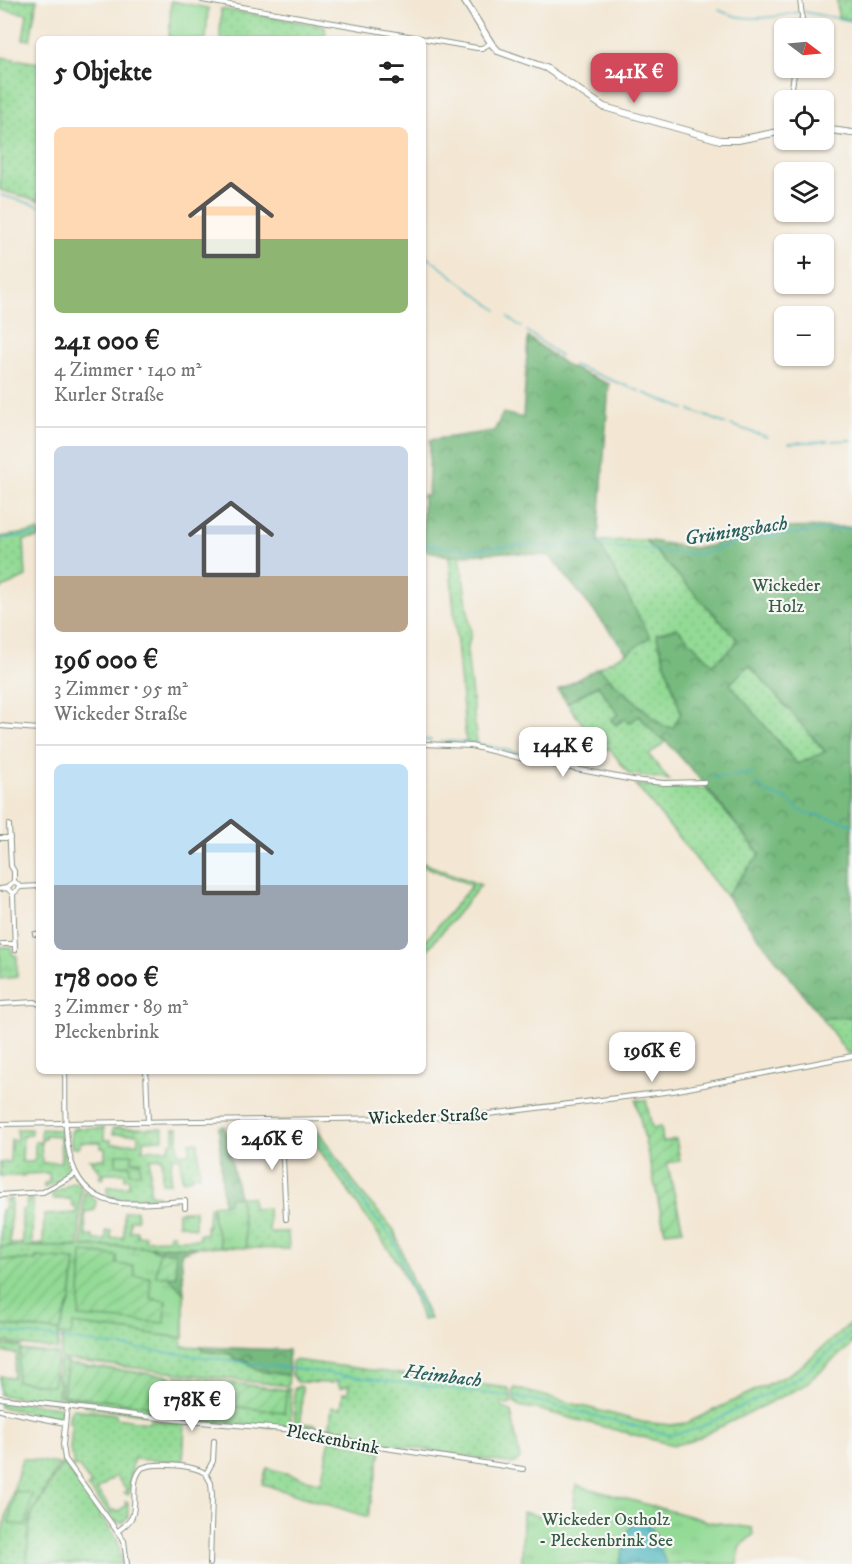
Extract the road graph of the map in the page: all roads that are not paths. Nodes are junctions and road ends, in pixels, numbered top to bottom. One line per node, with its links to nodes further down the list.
1 (202, 0): 5 (street)
2 (464, 0): 7 (main road)
3 (800, 0): 4 (street)
4 (802, 18)
5 (412, 36)
6 (426, 38): 7 (street)
7 (491, 43): 9 (main road)
8 (834, 131): 10 (main road)
9 (774, 133)
10 (852, 134)
11 (0, 726): 12 (street)
12 (36, 729)
13 (426, 744): 14 (street)
14 (704, 782)
15 (9, 825): 17 (street)
16 (0, 838): 17 (street)
17 (10, 838): 18 (street)
18 (14, 881): 19 (street); 21 (street)
19 (20, 886): 20 (street); 23 (street)
20 (36, 886)
21 (8, 888): 22 (street); 23 (street)
22 (0, 889)
23 (13, 894): 24 (street)
24 (2, 944)
25 (36, 1002): 26 (street)
26 (0, 1004)
27 (852, 1056): 30 (street, Wickeder Straße)
28 (65, 1074): 32 (street)
29 (146, 1074): 31 (street)
30 (281, 1120): 31 (street, Wickeder Straße); 37 (street)
31 (148, 1122): 32 (street, Wickeder Straße)
32 (67, 1123): 33 (street, Wickeder Straße); 34 (street)
33 (0, 1124)
34 (76, 1174): 35 (street); 36 (street)
35 (0, 1195)
36 (185, 1208)
37 (286, 1219)
38 (0, 1398): 39 (street, Pleckenbrink)
39 (67, 1406): 41 (street); 43 (street, Pleckenbrink)
40 (0, 1410): 41 (street)
41 (65, 1423): 45 (street)
42 (214, 1441): 44 (street)
43 (523, 1469)
44 (206, 1474): 45 (street); 47 (street)
45 (117, 1531): 46 (street)
46 (127, 1564)
47 (210, 1564)

